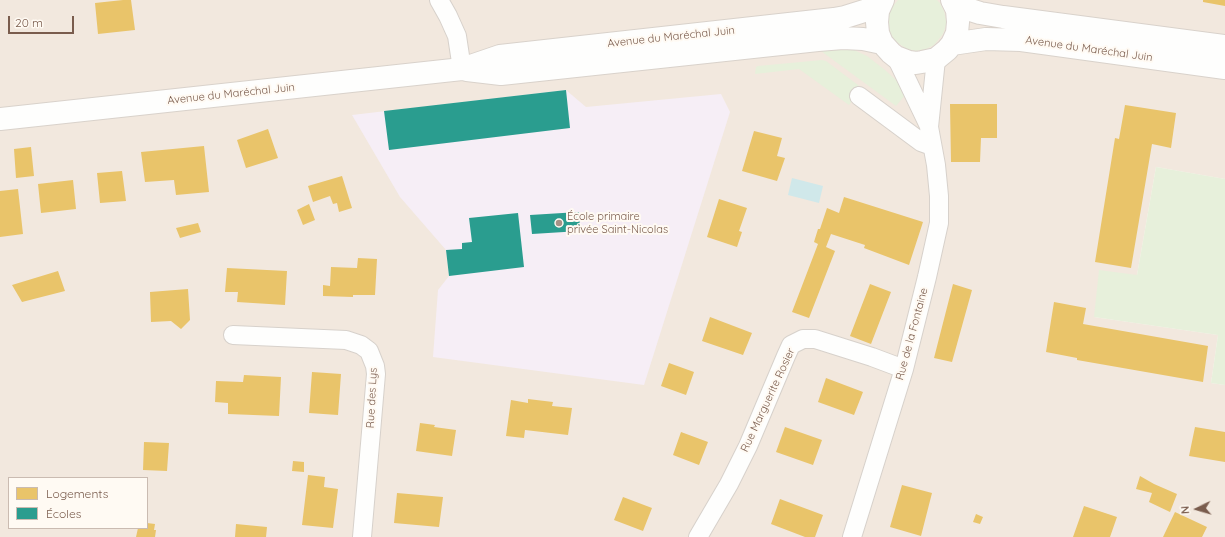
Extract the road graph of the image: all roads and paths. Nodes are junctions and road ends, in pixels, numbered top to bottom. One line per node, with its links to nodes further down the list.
1 (439, 0): 9 (street)
2 (953, 2): 4 (main road); 5 (main road, Avenue du Maréchal Juin)
3 (881, 3): 6 (main road); 9 (main road, Avenue du Maréchal Juin)
4 (952, 44): 7 (main road); 8 (main road, Avenue du Maréchal Juin)
5 (1225, 46)
6 (889, 50): 7 (main road, Avenue du Maréchal Juin); 9 (main road, Avenue du Maréchal Juin); 12 (street, Rue de la Fontaine)
7 (936, 59): 12 (street, Rue de la Fontaine)
8 (1225, 68)
9 (462, 69): 11 (main road, Avenue du Maréchal Juin)
10 (859, 96): 13 (street)
11 (0, 119)
12 (929, 127): 13 (street, Rue de la Fontaine)
13 (932, 146): 15 (street, Rue de la Fontaine)
14 (233, 335): 16 (street, Rue des Lys)
15 (904, 368): 17 (street, Rue Marguerite Rosier); 18 (street, Rue de la Fontaine)
16 (362, 537)
17 (698, 537)
18 (852, 537)

